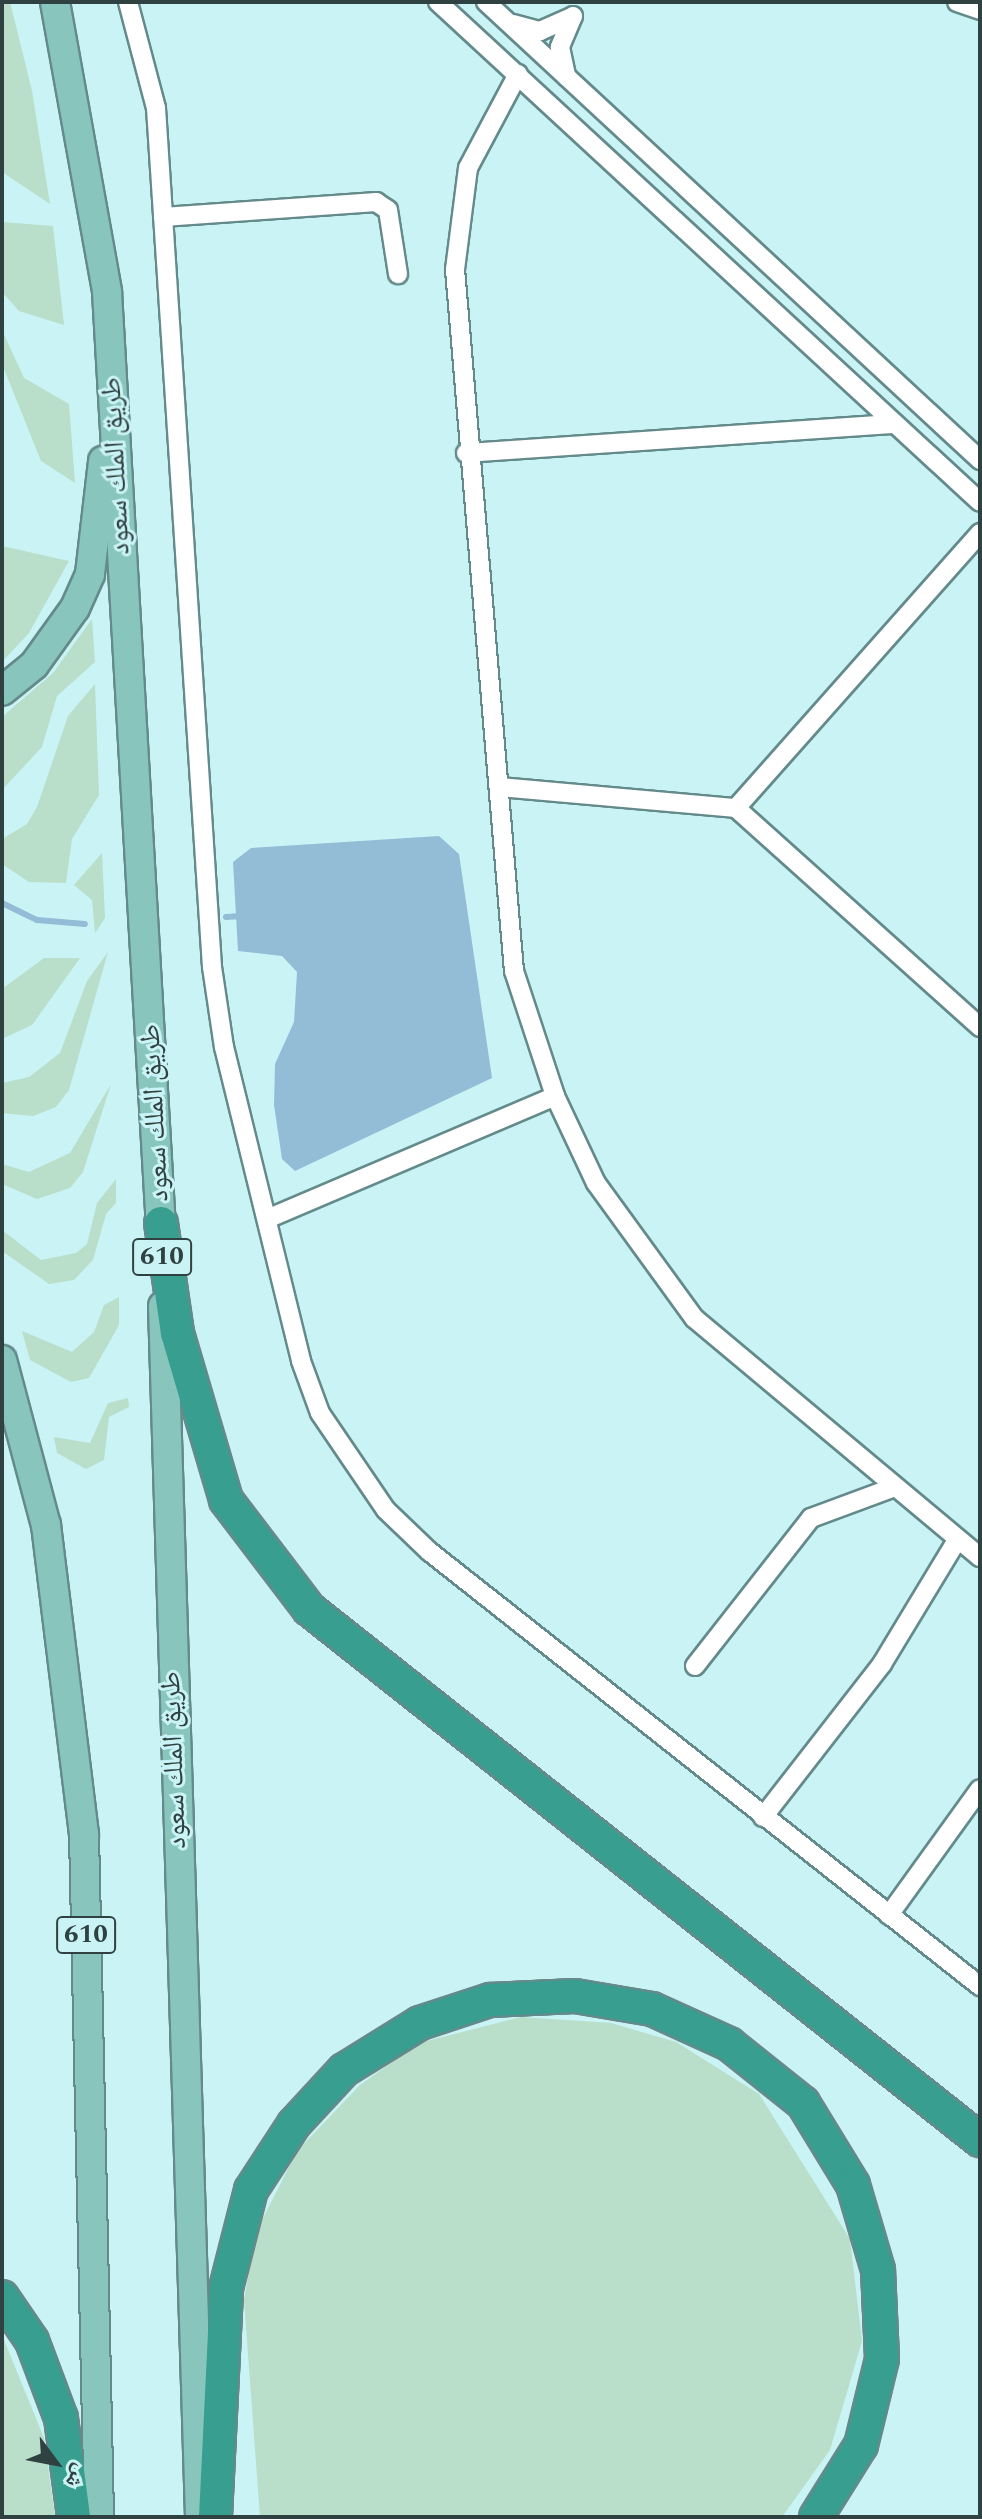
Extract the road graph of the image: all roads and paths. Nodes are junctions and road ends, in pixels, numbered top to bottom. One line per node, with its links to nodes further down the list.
1 (55, 2): 15 (main road, طريق الملك سعود / 610)
2 (128, 2): 11 (street)
3 (438, 2): 9 (street)
4 (486, 2): 8 (street)
5 (957, 2): 7 (street)
6 (579, 9): 8 (street); 10 (street)
7 (980, 10)
8 (507, 22): 10 (street)
9 (518, 74): 13 (street); 17 (street)
10 (566, 76): 12 (street)
11 (163, 217): 14 (street); 26 (street)
12 (736, 232): 13 (street); 18 (street)
13 (713, 255): 16 (street)
14 (398, 274)
15 (111, 386): 21 (main road); 27 (main road, طريق الملك سعود / 610)
16 (894, 424): 17 (street); 19 (street)
17 (466, 453): 22 (street)
18 (980, 460)
19 (980, 502)
20 (980, 533): 23 (street)
21 (2, 691)
22 (500, 787): 23 (street); 25 (street)
23 (736, 808): 24 (street)
24 (980, 1027)
25 (555, 1096): 26 (street); 29 (street)
26 (267, 1219): 34 (street)
27 (161, 1223): 37 (highway); 41 (main road, طريق الملك سعود / 610)
28 (2, 1360): 40 (main road, 610)
29 (895, 1487): 30 (street); 32 (street)
30 (957, 1540): 31 (street); 34 (street)
31 (980, 1557)
32 (695, 1666)
33 (980, 1789): 35 (street)
34 (763, 1817): 35 (street)
35 (889, 1915): 36 (street)
36 (980, 1986)
37 (980, 2140)
38 (2, 2297): 39 (highway)
39 (74, 2517)
40 (99, 2517)
41 (200, 2517)
42 (215, 2517): 43 (highway)
43 (816, 2517)

